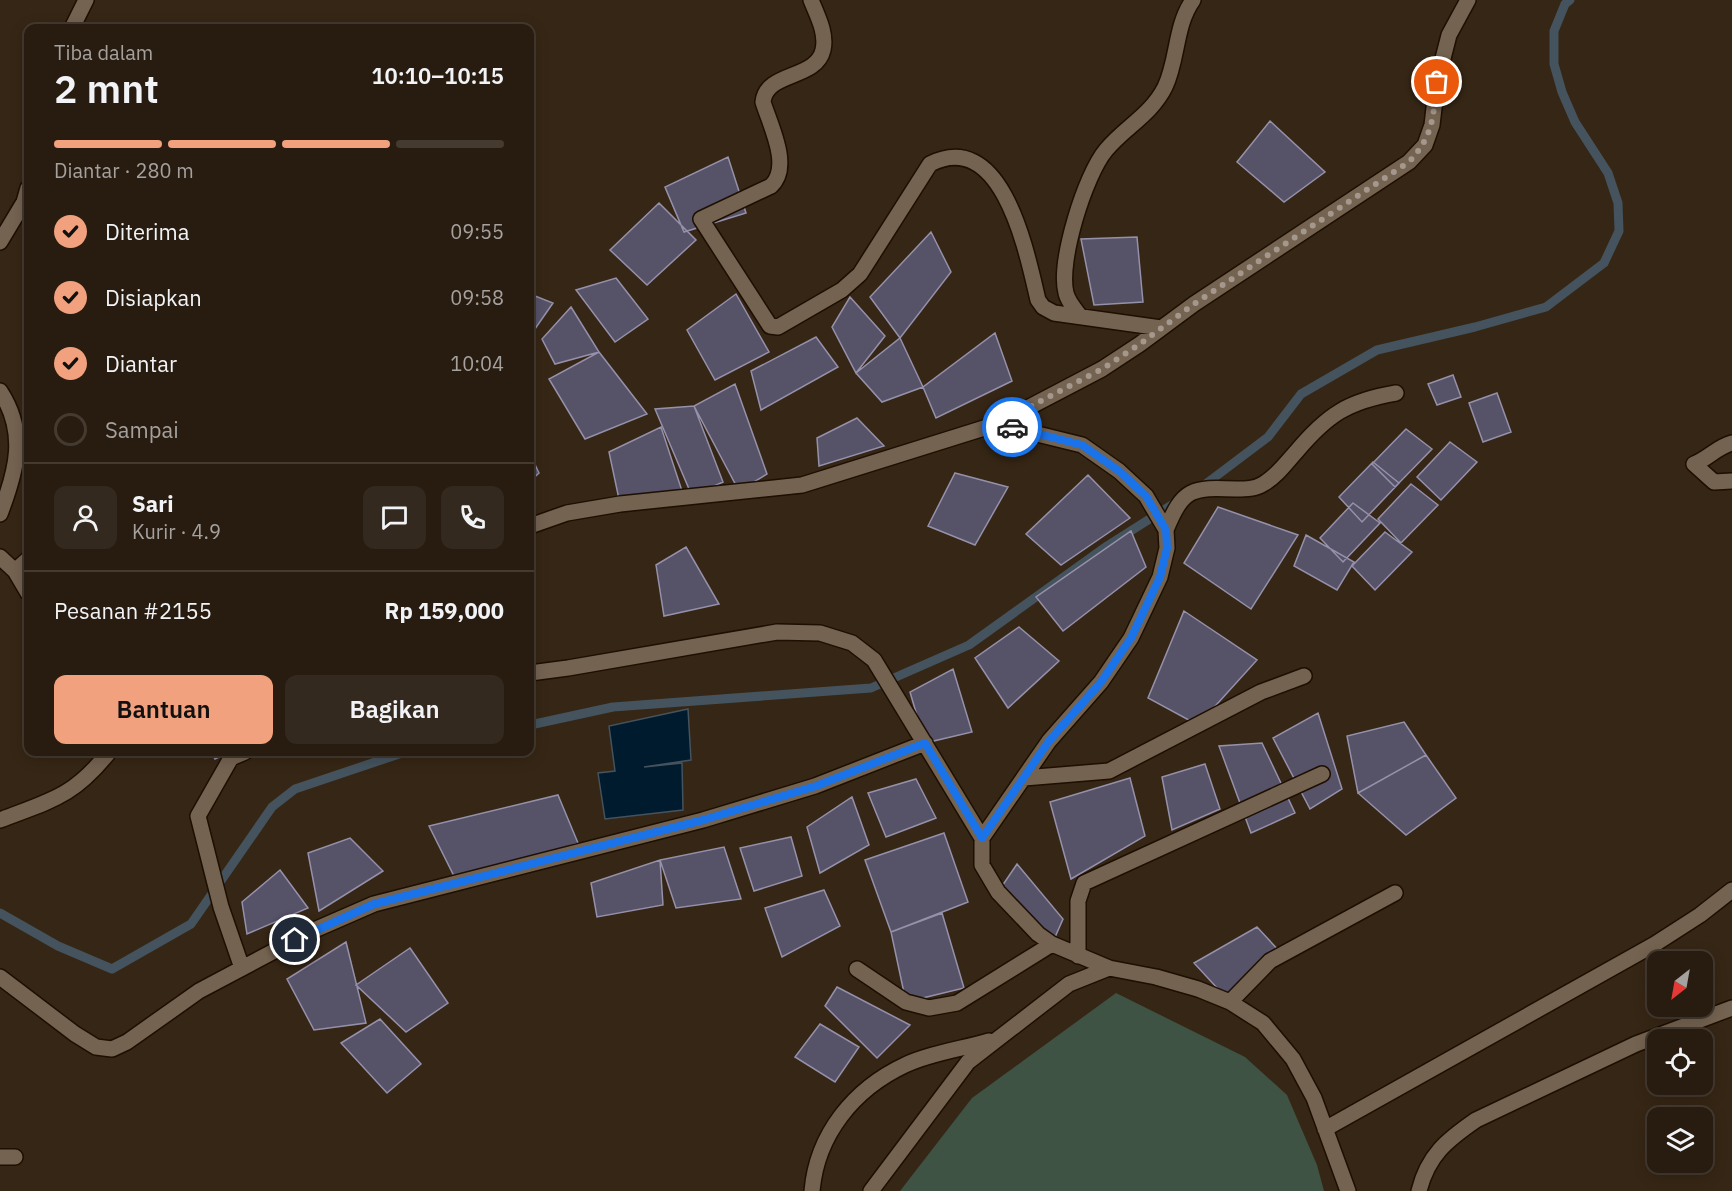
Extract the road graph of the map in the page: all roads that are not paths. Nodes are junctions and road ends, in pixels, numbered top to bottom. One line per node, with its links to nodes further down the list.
1 (86, 0): 5 (street)
2 (811, 0): 8 (street)
3 (1193, 0): 8 (street)
4 (1468, 0): 9 (street)
5 (74, 24)
6 (24, 202): 7 (street)
7 (0, 242)
8 (1080, 316): 9 (street)
9 (1161, 328): 12 (street)
10 (0, 391): 15 (street)
11 (1396, 393): 17 (street)
12 (997, 424): 16 (street); 17 (street)
13 (1732, 443): 14 (street)
14 (1732, 481)
15 (0, 514)
16 (534, 525)
17 (1166, 530): 28 (street)
18 (0, 557): 20 (street)
19 (24, 563): 20 (street)
20 (15, 571): 21 (street)
21 (24, 586)
22 (534, 672): 24 (street)
23 (1304, 676): 28 (street)
24 (925, 743): 30 (street); 35 (street)
25 (105, 756): 29 (street)
26 (236, 756): 35 (street)
27 (1322, 774): 34 (street)
28 (1024, 778): 30 (street)
29 (0, 820)
30 (982, 838): 33 (street)
31 (1732, 890): 42 (street)
32 (1395, 893): 39 (street)
33 (1052, 944): 34 (street); 37 (street)
34 (1078, 956): 36 (street)
35 (242, 968): 38 (street)
36 (1109, 968): 39 (street); 41 (street)
37 (857, 969)
38 (0, 977)
39 (1230, 1002): 42 (street)
40 (1732, 1008): 46 (street)
41 (996, 1039): 43 (street); 44 (street)
42 (1325, 1129): 45 (street)
43 (812, 1191)
44 (872, 1191)
45 (1348, 1191)
46 (1419, 1191)

